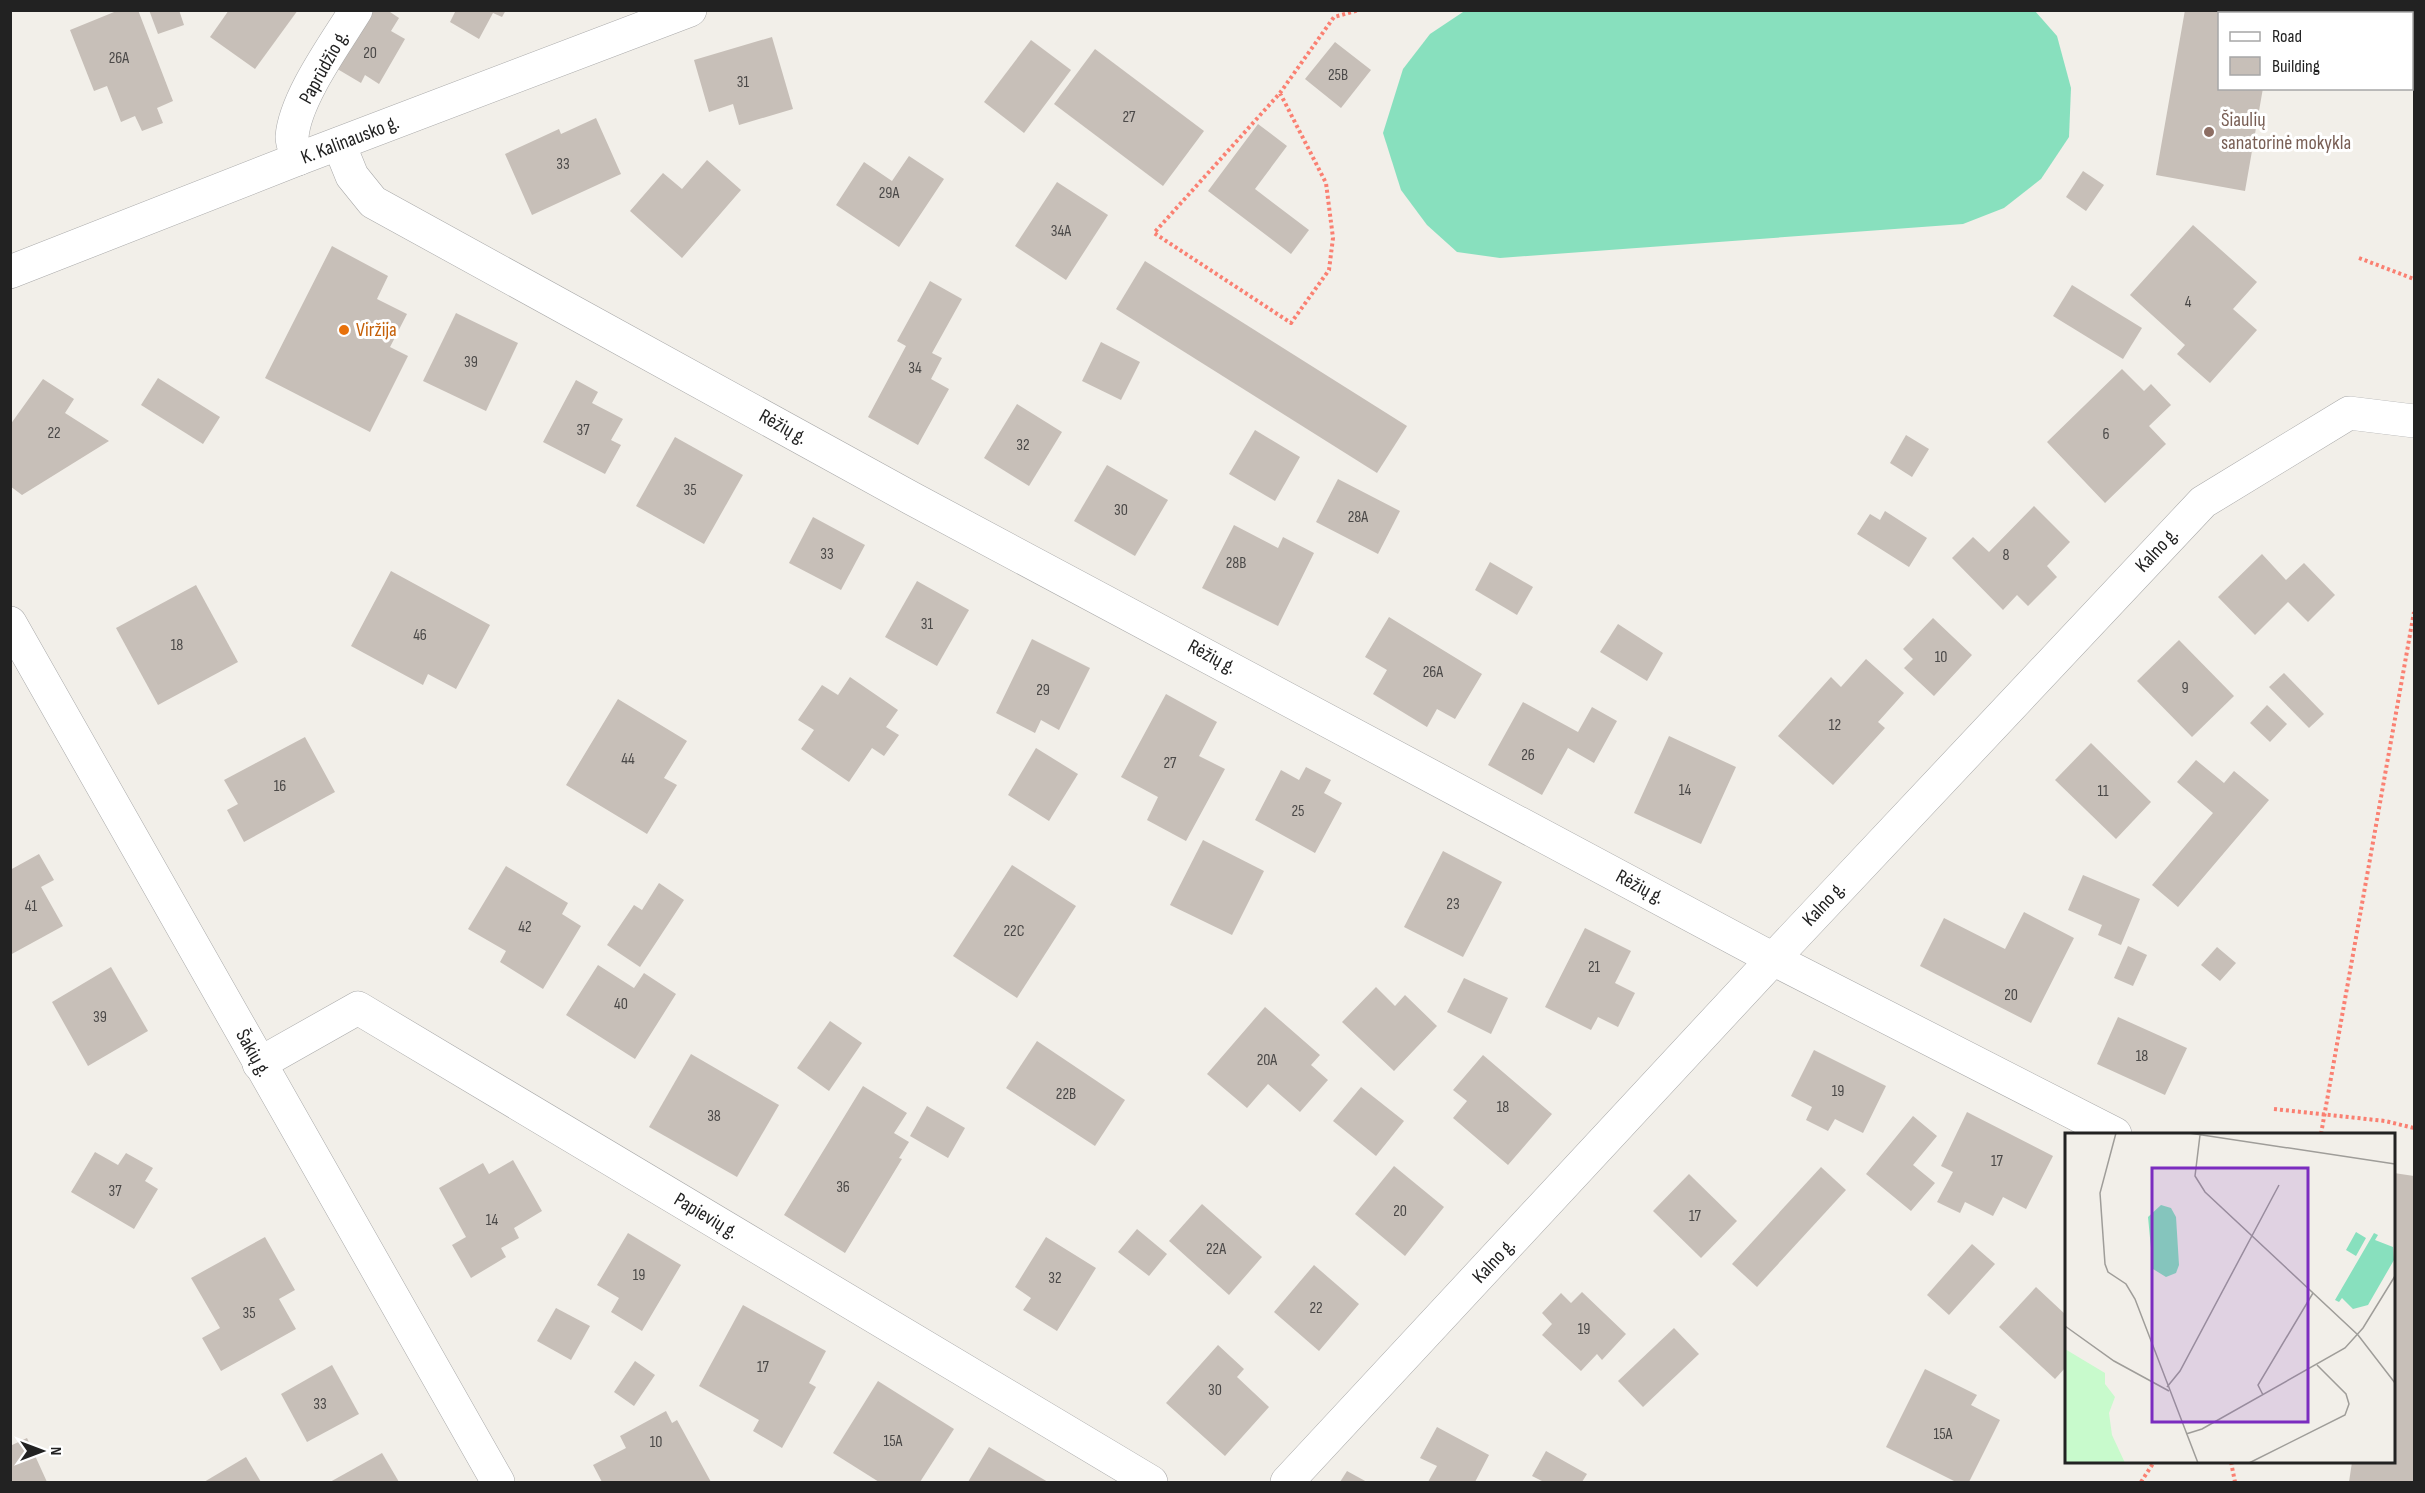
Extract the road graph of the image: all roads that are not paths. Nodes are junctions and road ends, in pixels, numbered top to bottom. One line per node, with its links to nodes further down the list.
1 (356, 10): 4 (street, Paprūdžio g.)
2 (690, 10): 3 (street, K. Kalinausko g.)
3 (339, 144): 4 (street, K. Kalinausko g.); 8 (street, Rėžių g.)
4 (298, 159): 5 (street, K. Kalinausko g.)
5 (10, 272)
6 (2415, 421): 8 (street, Kalno g.)
7 (10, 623): 9 (street, Šakių g.)
8 (1773, 959): 10 (street, Rėžių g.); 13 (street, Kalno g.)
9 (259, 1064): 11 (street, Šakių g.); 12 (street, Papievių g.)
10 (2113, 1133)
11 (498, 1482)
12 (1151, 1482)
13 (1287, 1482)

